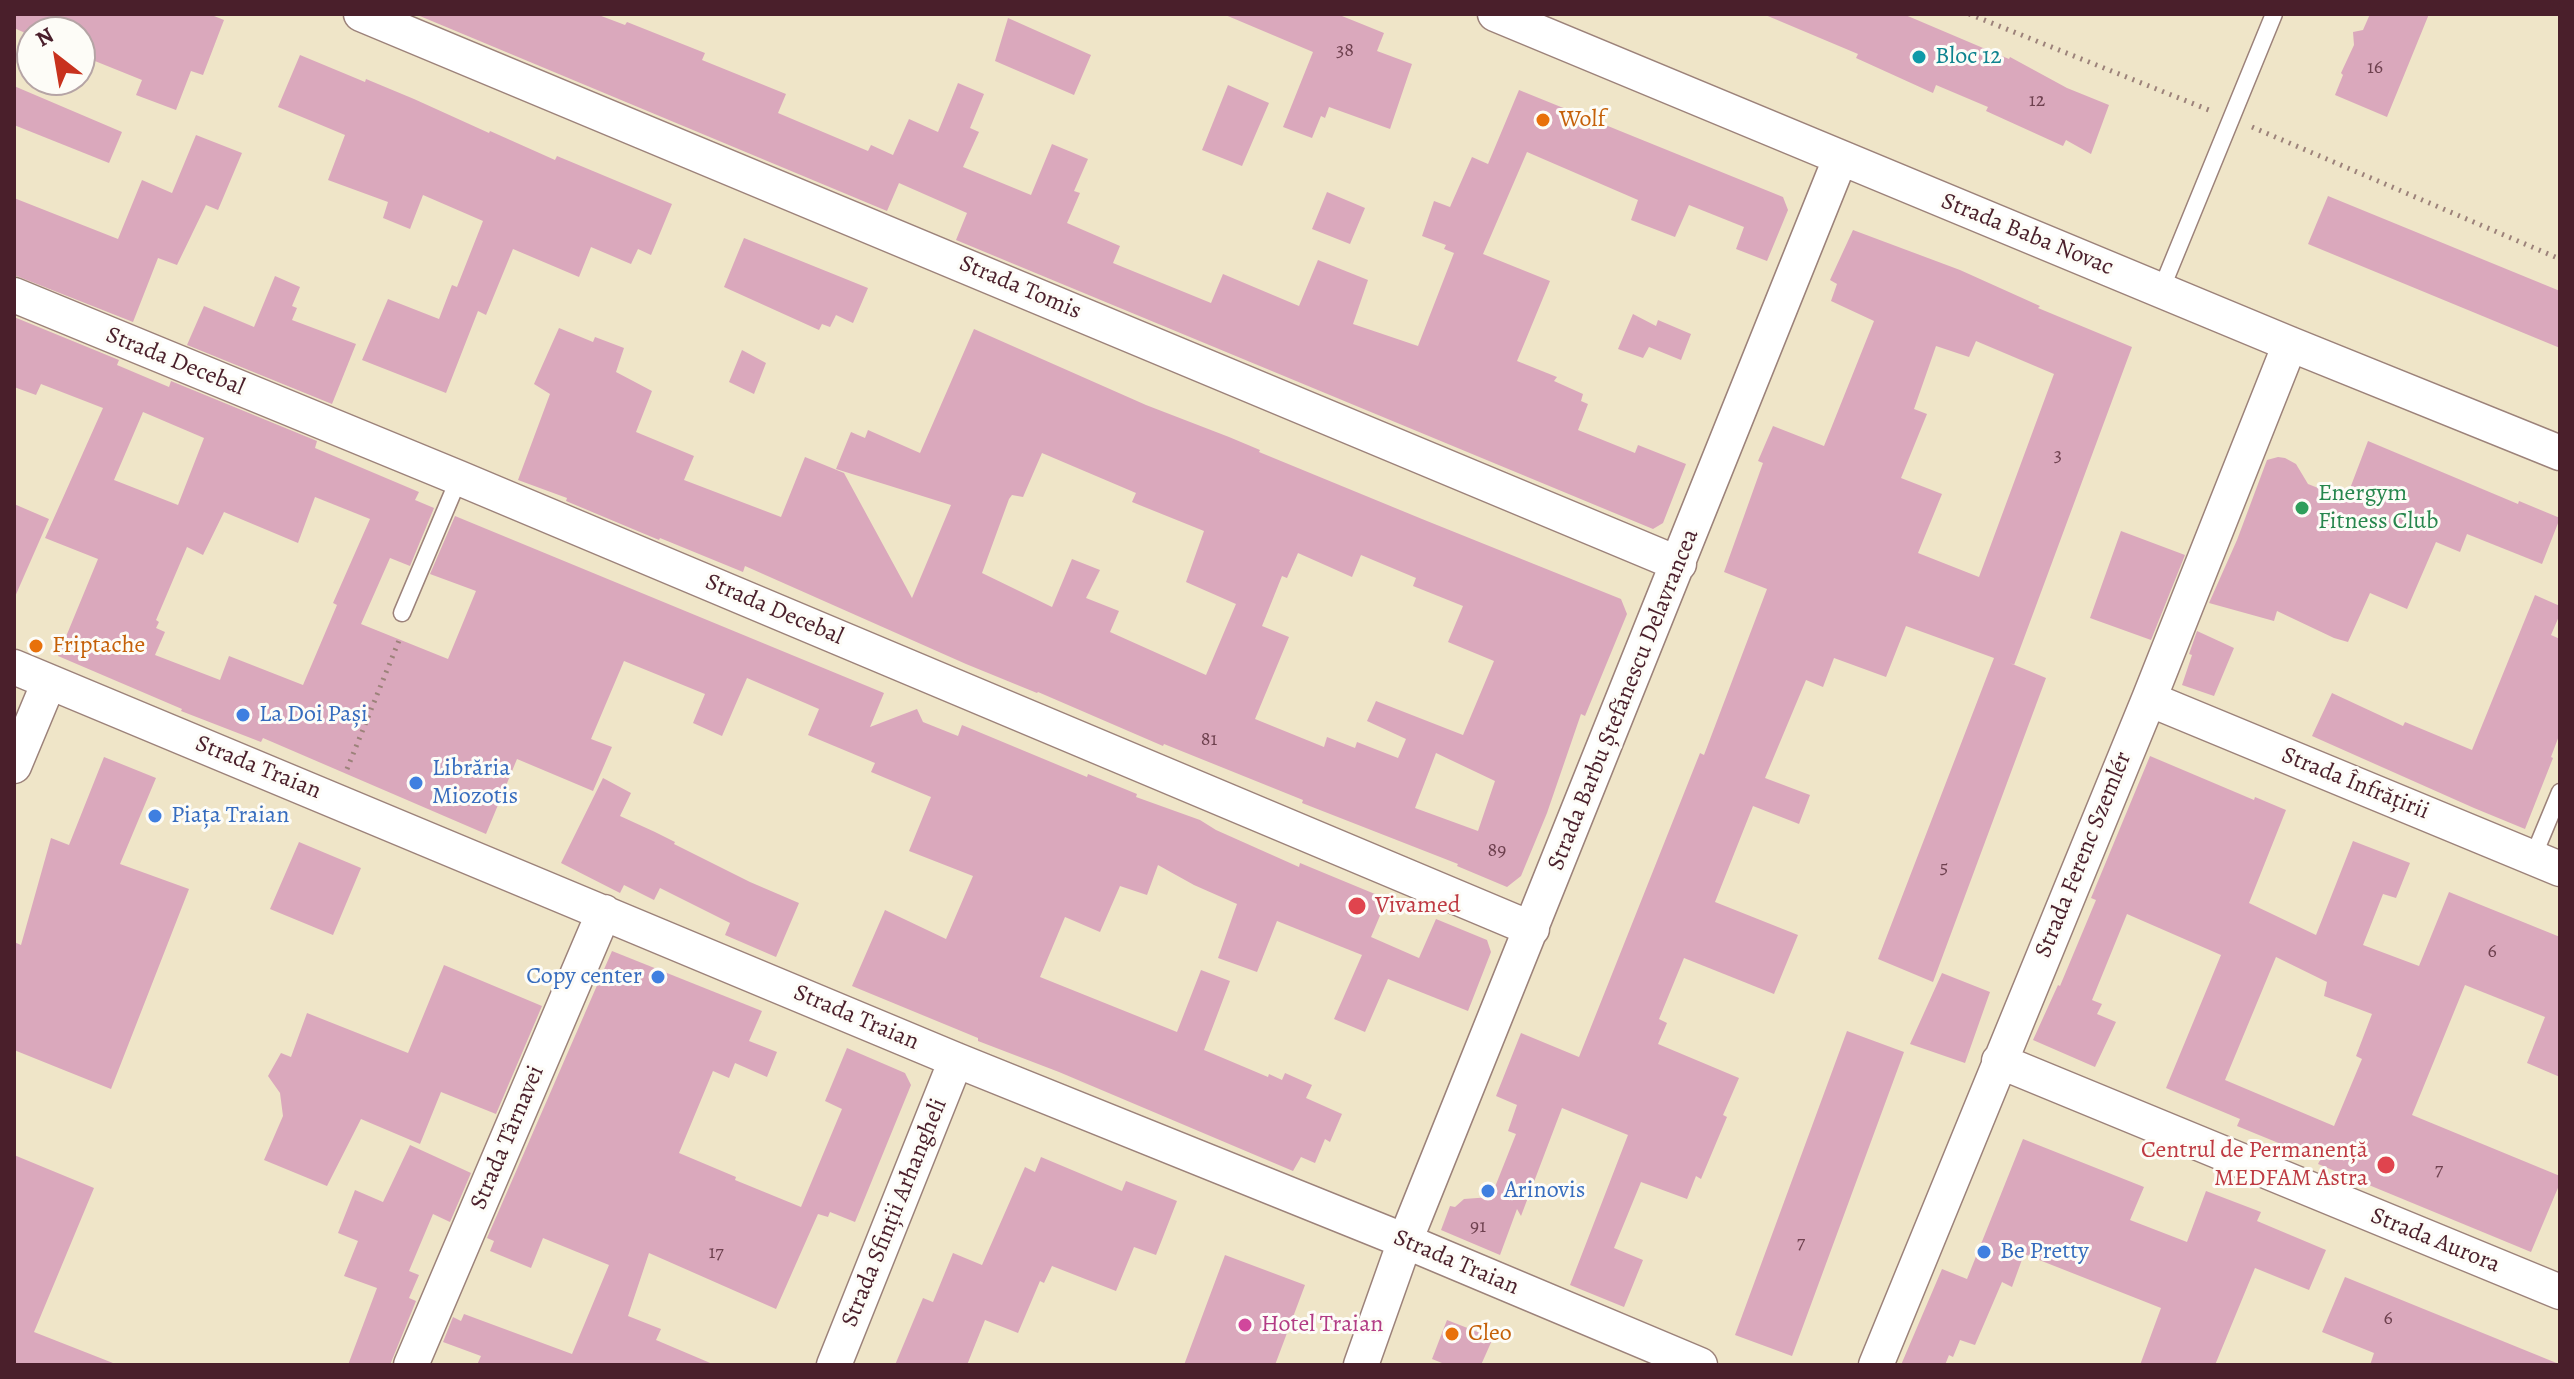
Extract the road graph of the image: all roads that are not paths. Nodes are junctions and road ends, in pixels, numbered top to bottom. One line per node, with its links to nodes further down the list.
1 (361, 14): 10 (street, Strada Tomis)
2 (1495, 14): 4 (street, Strada Baba Novac)
3 (2274, 14): 5 (lane)
4 (1840, 159): 5 (street, Strada Baba Novac); 10 (street, Strada Barbu Ștefănescu Delavrancea)
5 (2161, 290): 7 (street, Strada Baba Novac)
6 (14, 295): 9 (street, Strada Decebal)
7 (2290, 344): 8 (street, Strada Baba Novac); 14 (street, Strada Ferenc Szemlér)
8 (2560, 453)
9 (459, 478): 11 (lane); 19 (street, Strada Decebal)
10 (1679, 564): 19 (street, Strada Barbu Ștefănescu Delavrancea)
11 (402, 613)
12 (14, 667): 13 (street, Strada Traian)
13 (49, 682): 15 (street); 18 (street, Strada Traian)
14 (2149, 699): 17 (street, Strada Înfrățirii); 21 (street, Strada Ferenc Szemlér)
15 (14, 766)
16 (2560, 792): 17 (lane)
17 (2546, 863)
18 (604, 912): 20 (street, Strada Traian); 24 (street, Strada Târnavei)
19 (1532, 929): 22 (street, Strada Barbu Ștefănescu Delavrancea)
20 (956, 1060): 22 (street, Strada Traian); 25 (street, Strada Sfinții Arhangheli)
21 (1999, 1061): 23 (street, Strada Aurora); 28 (street, Strada Ferenc Szemlér)
22 (1405, 1241): 26 (street, Strada Barbu Ștefănescu Delavrancea); 27 (street, Strada Traian)
23 (2560, 1292)
24 (411, 1365)
25 (834, 1365)
26 (1361, 1365)
27 (1700, 1365)
28 (1876, 1365)

